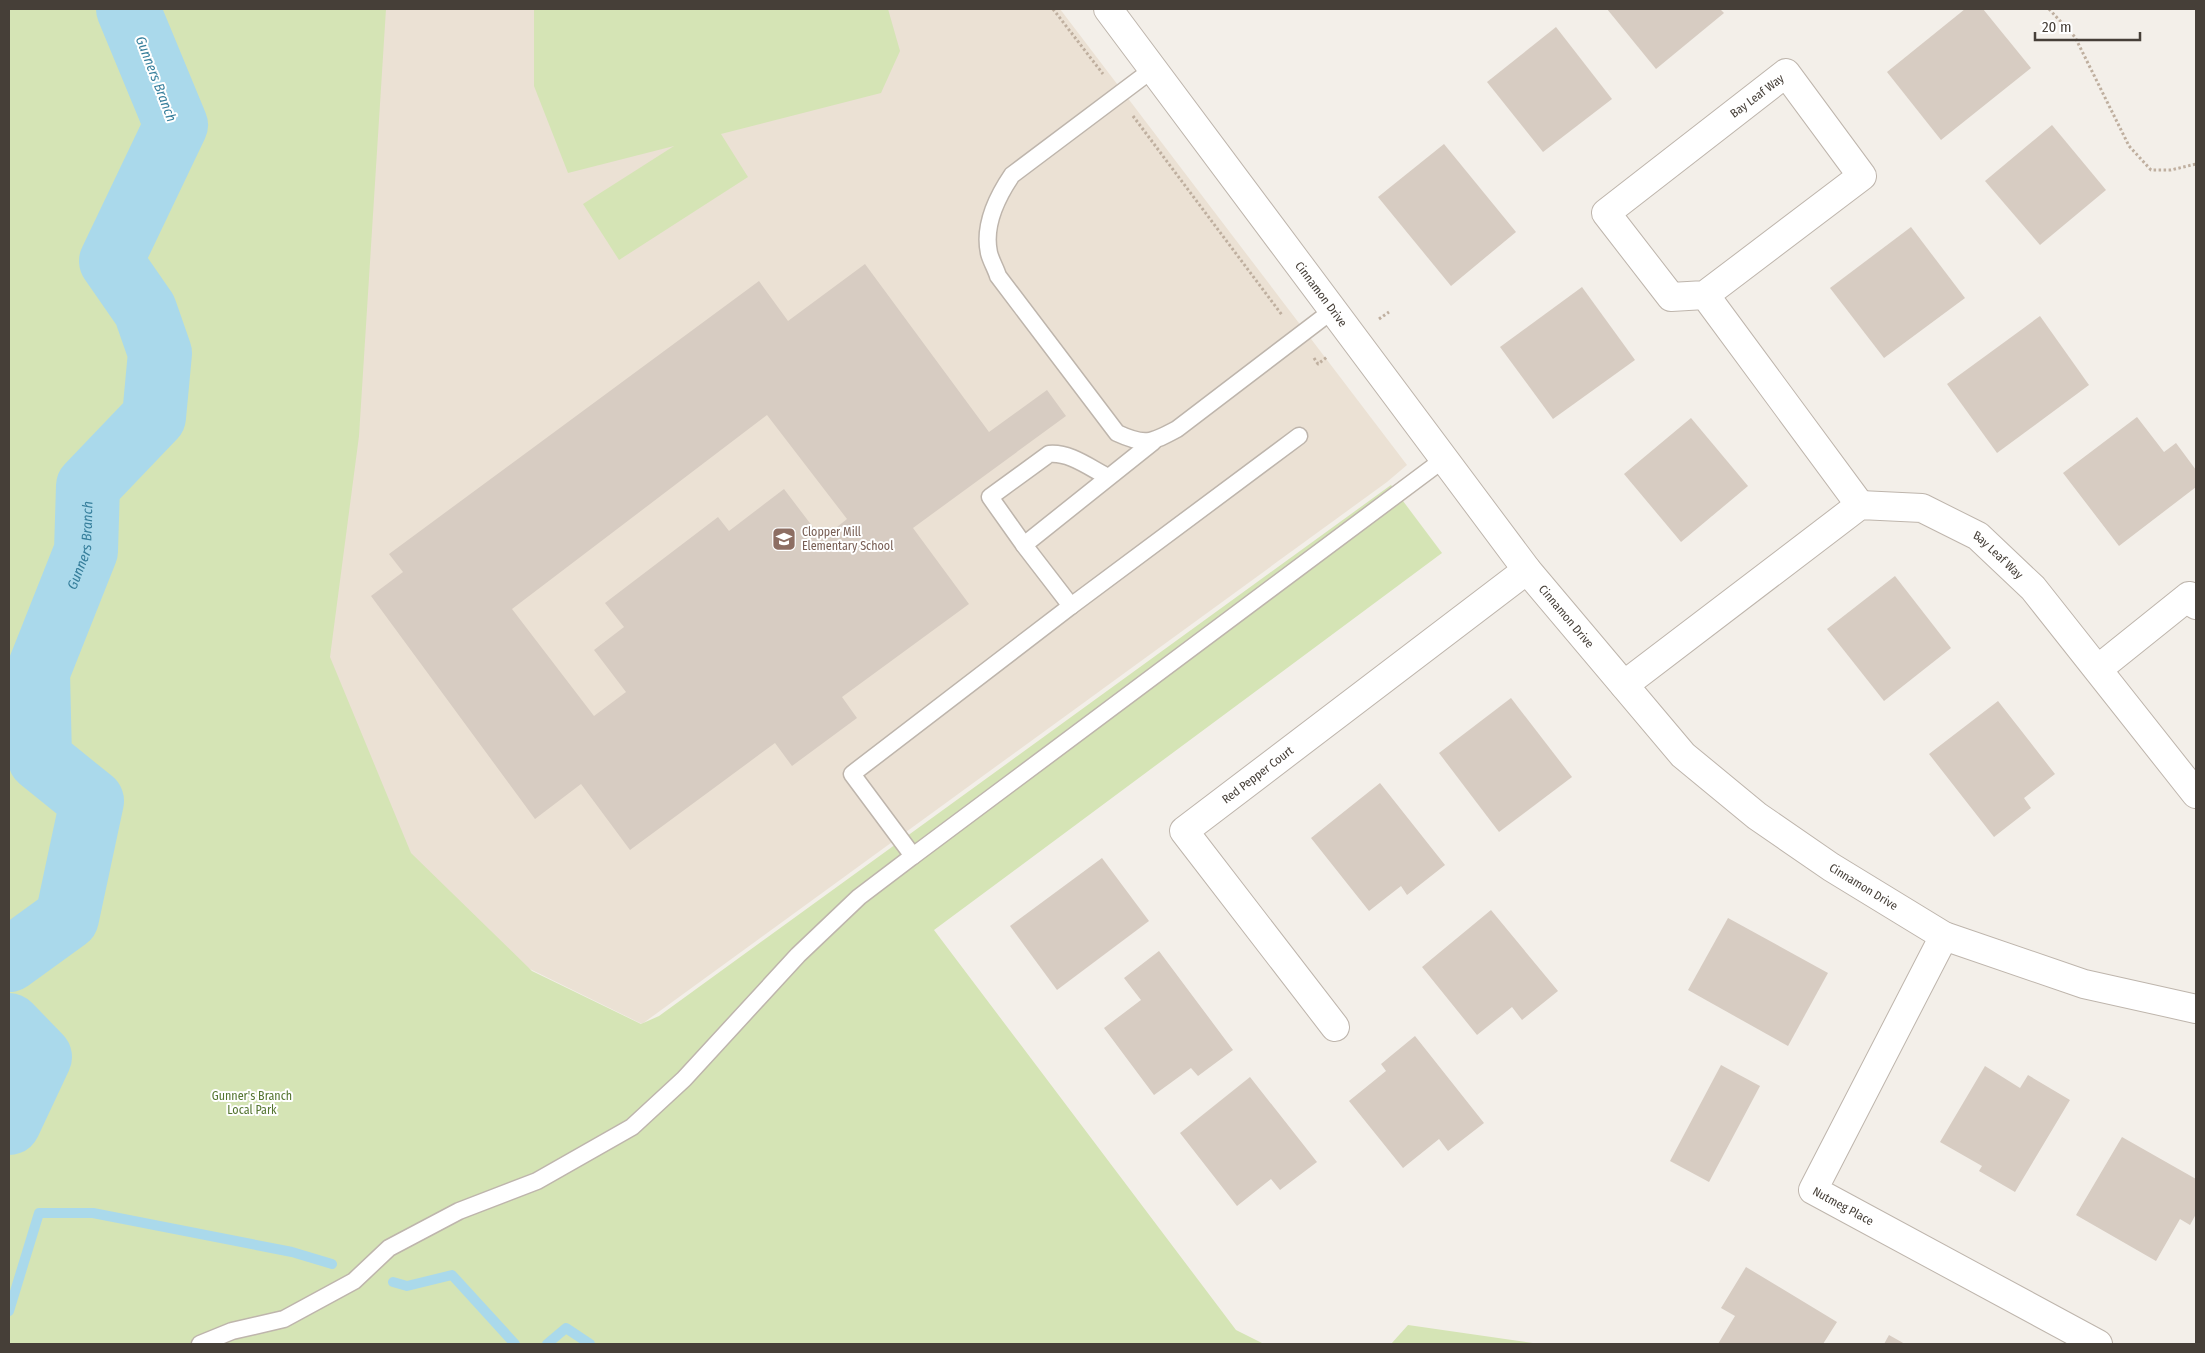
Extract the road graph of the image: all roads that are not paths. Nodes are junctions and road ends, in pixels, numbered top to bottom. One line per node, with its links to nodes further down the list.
1 (1108, 9): 2 (street, Cinnamon Drive)
2 (1153, 69): 4 (street, Cinnamon Drive); 6 (lane)
3 (1704, 295): 3 (street, Bay Leaf Way); 9 (street)
4 (1333, 310): 6 (lane); 7 (street, Cinnamon Drive)
5 (1299, 436): 13 (lane)
6 (1153, 442): 8 (lane)
7 (1444, 459): 11 (street, Cinnamon Drive); 17 (lane)
8 (1108, 477): 10 (lane); 10 (lane)
9 (1860, 505): 14 (street, Bay Leaf Way); 15 (street)
10 (1024, 545): 13 (lane)
11 (1527, 570): 15 (street, Cinnamon Drive); 20 (street, Red Pepper Court)
12 (2196, 605): 14 (street)
13 (1071, 606): 17 (lane)
14 (2098, 669): 16 (street, Bay Leaf Way)
15 (1624, 685): 18 (street, Cinnamon Drive)
16 (2196, 794)
17 (913, 856): 21 (lane)
18 (1944, 936): 19 (street, Cinnamon Drive); 22 (street, Nutmeg Place)
19 (2196, 1010)
20 (1335, 1026)
21 (200, 1344)
22 (2098, 1344)

